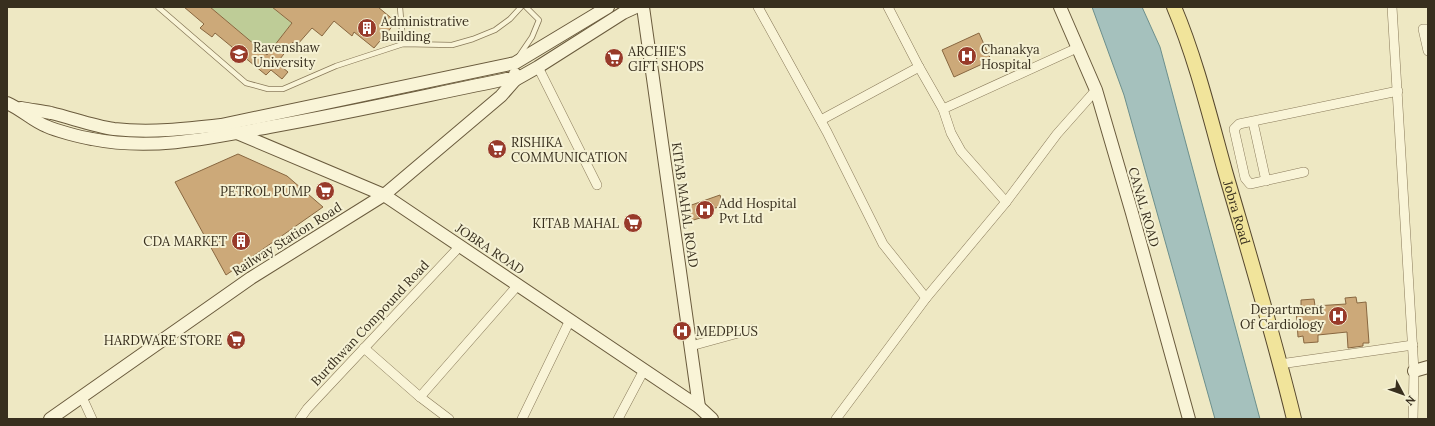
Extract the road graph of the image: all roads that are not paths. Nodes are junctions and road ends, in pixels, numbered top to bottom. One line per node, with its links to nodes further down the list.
1 (158, 7): 14 (lane)
2 (400, 7): 14 (lane)
3 (521, 7): 14 (lane)
4 (526, 7): 17 (lane)
5 (608, 7): 17 (main road)
6 (636, 7): 18 (main road)
7 (643, 7): 40 (main road, KITAB MAHAL ROAD)
8 (758, 7): 25 (street)
9 (888, 7): 19 (street)
10 (1060, 7): 15 (main road, CANAL ROAD)
11 (1174, 7): 42 (main road, Jobra Road)
12 (1392, 7): 22 (street)
13 (1428, 29): 16 (street)
14 (403, 44)
15 (1077, 48): 21 (main road, CANAL ROAD); 24 (street)
16 (1428, 51)
17 (515, 62): 20 (main road); 27 (main road)
18 (538, 67): 20 (main road); 31 (street)
19 (919, 67): 24 (street); 25 (street)
20 (515, 80): 28 (main road); 32 (main road, Railway Station Road)
21 (1096, 90): 33 (street); 49 (main road, CANAL ROAD)
22 (1398, 91): 26 (street); 39 (street)
23 (11, 108): 27 (main road); 28 (main road)
24 (943, 109): 33 (street)
25 (821, 120): 36 (street)
26 (1253, 122): 30 (street); 30 (street)
27 (221, 125): 28 (main road, JOBRA ROAD)
28 (236, 133): 32 (main road, JOBRA ROAD)
29 (1304, 172): 30 (street)
30 (1266, 181)
31 (597, 186)
32 (384, 194): 34 (main road, JOBRA ROAD); 46 (main road, Railway Station Road)
33 (1006, 202): 36 (street)
34 (460, 246): 35 (main road, JOBRA ROAD); 41 (street, Burdhwan Compound Road)
35 (518, 285): 37 (main road, JOBRA ROAD); 47 (street)
36 (926, 298): 57 (street)
37 (570, 320): 44 (main road, JOBRA ROAD); 54 (street)
38 (753, 329): 40 (street)
39 (1413, 345): 42 (street); 45 (street)
40 (690, 346): 48 (main road, KITAB MAHAL ROAD)
41 (364, 348): 47 (street); 52 (street, Burdhwan Compound Road)
42 (1280, 364): 58 (main road, Jobra Road)
43 (1428, 366): 45 (main road)
44 (644, 370): 48 (main road, JOBRA ROAD); 55 (street)
45 (1414, 371): 59 (street)
46 (82, 397): 50 (main road, Railway Station Road); 51 (street)
47 (420, 397): 53 (street)
48 (699, 407): 56 (main road, JOBRA ROAD)
49 (1187, 418)
50 (50, 419)
51 (92, 419)
52 (300, 419)
53 (449, 419)
54 (522, 419)
55 (618, 419)
56 (712, 419)
57 (836, 419)
58 (1294, 419)
59 (1413, 419)

